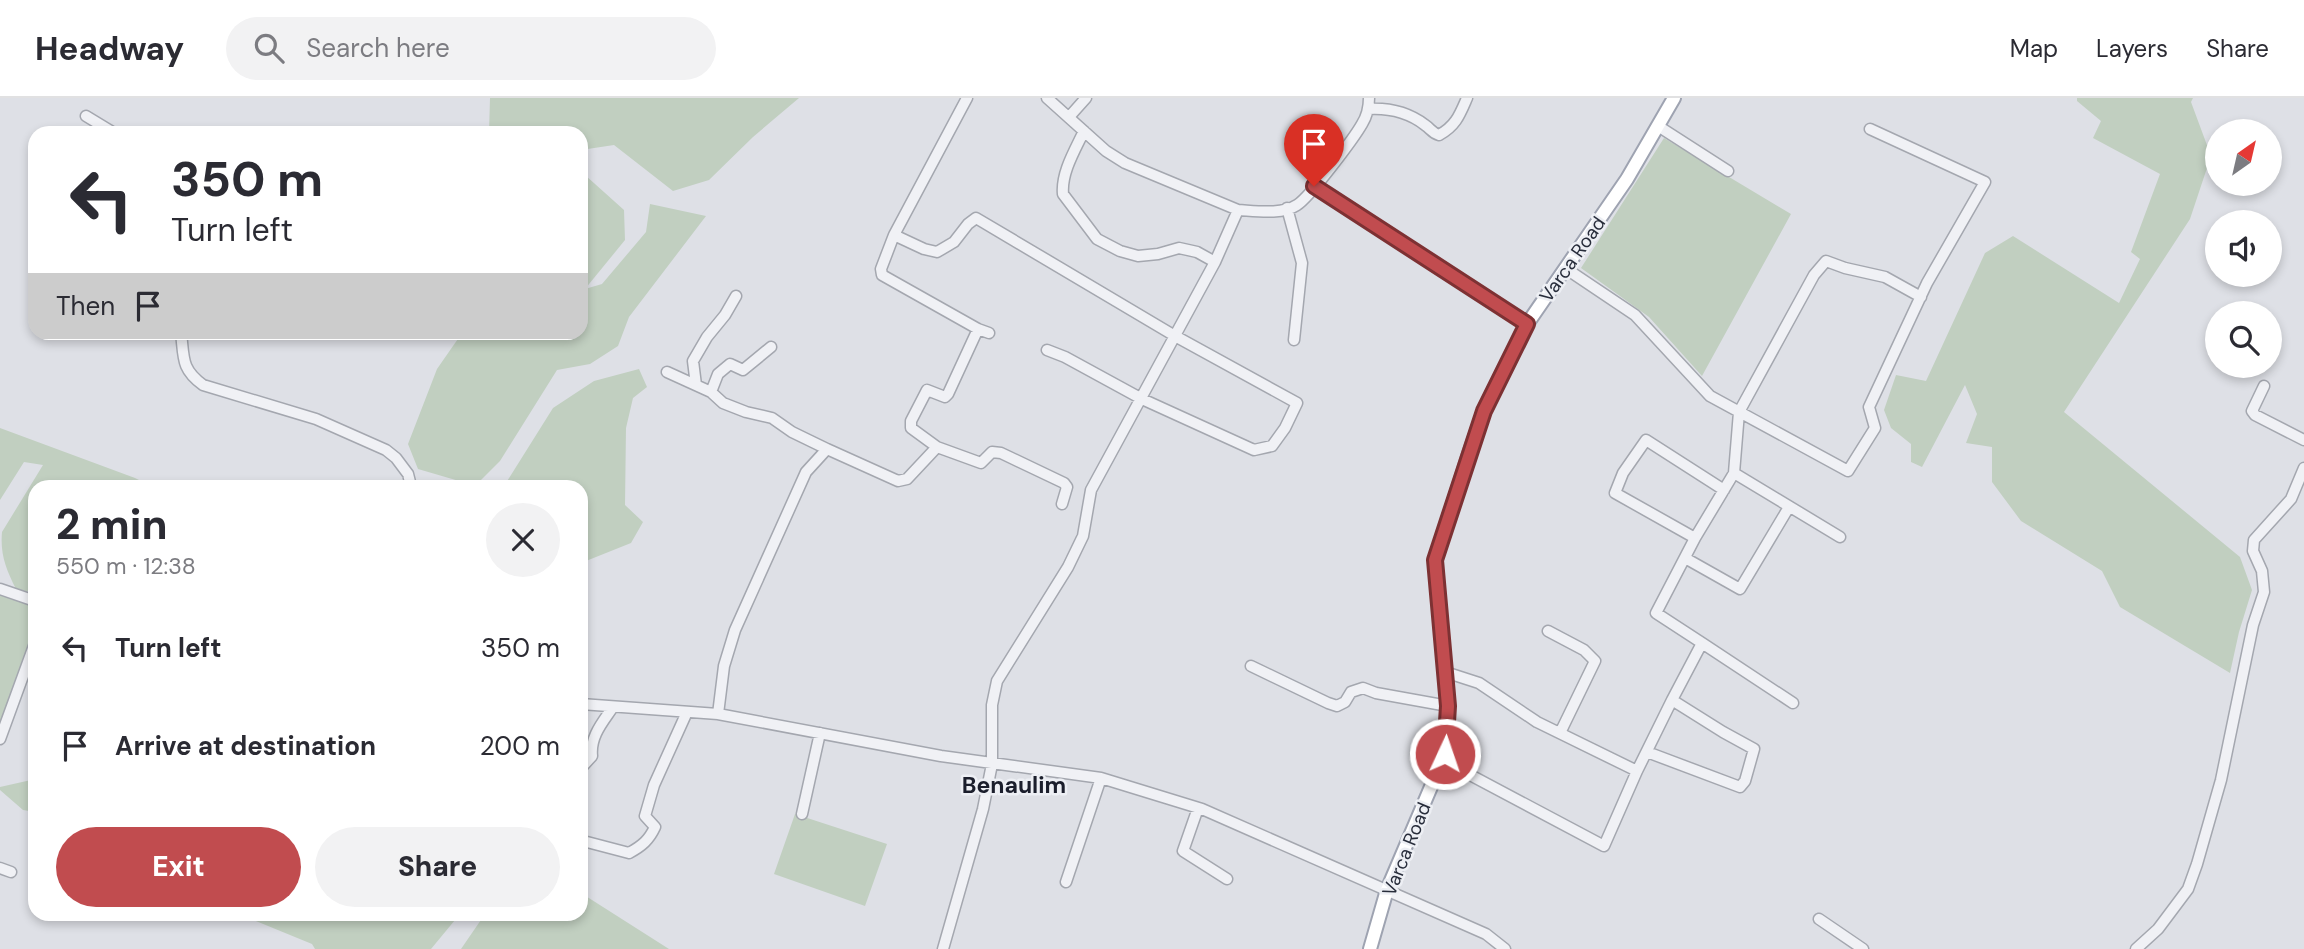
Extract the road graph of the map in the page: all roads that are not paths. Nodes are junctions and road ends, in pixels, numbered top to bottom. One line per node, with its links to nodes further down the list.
1 (967, 98): 17 (street)
2 (1047, 98): 8 (street)
3 (1086, 98): 8 (street)
4 (1466, 98): 6 (street)
5 (1674, 98): 10 (main road, Varca Road)
6 (1369, 103): 14 (street)
7 (86, 116): 9 (street)
8 (1069, 117): 12 (street)
9 (102, 126)
10 (1658, 126): 13 (street); 19 (main road, Varca Road)
11 (1870, 129): 21 (street)
12 (1084, 131): 16 (street); 18 (street)
13 (1728, 171)
14 (1314, 186): 15 (street); 22 (street)
15 (1287, 208): 16 (street); 27 (street)
16 (1238, 210): 18 (street)
17 (894, 235): 23 (street); 25 (street)
18 (1215, 262): 25 (street)
19 (1565, 268): 22 (main road, Varca Road); 35 (street)
20 (736, 296): 31 (street)
21 (1921, 297): 35 (street); 35 (street)
22 (1527, 324): 54 (main road, Varca Road)
23 (978, 329): 24 (street); 37 (street)
24 (989, 332)
25 (1175, 336): 34 (street); 34 (street)
26 (182, 340): 41 (street)
27 (1294, 340)
28 (771, 347): 33 (street)
29 (1047, 350): 34 (street)
30 (667, 372): 31 (street)
31 (696, 385): 33 (street)
32 (2264, 386): 36 (street)
33 (711, 392): 38 (street)
34 (1142, 398): 68 (street)
35 (1739, 412): 40 (street)
36 (2304, 440)
37 (937, 447): 38 (street); 43 (street)
38 (827, 449): 61 (street)
39 (2304, 468): 84 (street)
40 (1734, 473): 42 (street); 44 (street)
41 (410, 480)
42 (1724, 490): 46 (street); 46 (street)
43 (1062, 504)
44 (1790, 507): 45 (street); 47 (street)
45 (1840, 537)
46 (1695, 538): 47 (street)
47 (1685, 558): 51 (street)
48 (0, 589): 49 (street)
49 (28, 599)
50 (1548, 631): 63 (street)
51 (1702, 643): 55 (street); 56 (street)
52 (28, 662): 64 (street)
53 (1251, 666): 58 (street)
54 (1445, 671): 58 (main road, Varca Road); 63 (street)
55 (1672, 700): 65 (street); 65 (street)
56 (1793, 703)
57 (588, 705): 59 (street)
58 (1448, 706): 67 (main road, Varca Road)
59 (613, 707): 60 (street); 66 (street)
60 (687, 712): 61 (street); 73 (street)
61 (718, 714): 62 (street)
62 (820, 733): 68 (street); 72 (street)
63 (1560, 733): 69 (street)
64 (0, 739)
65 (1647, 752): 69 (street)
66 (588, 760)
67 (1442, 761): 69 (street); 78 (main road, Varca Road)
68 (992, 764): 70 (street); 80 (street)
69 (1637, 771)
70 (1101, 778): 71 (street); 77 (street)
71 (1198, 808): 76 (street); 78 (street)
72 (802, 814)
73 (588, 842)
74 (0, 868): 75 (street)
75 (11, 872)
76 (1227, 879)
77 (1066, 882)
78 (1387, 890): 81 (main road, Varca Road); 82 (street)
79 (1819, 919): 83 (street)
80 (943, 949)
81 (1370, 949)
82 (1505, 949)
83 (1863, 949)
84 (2136, 949)

